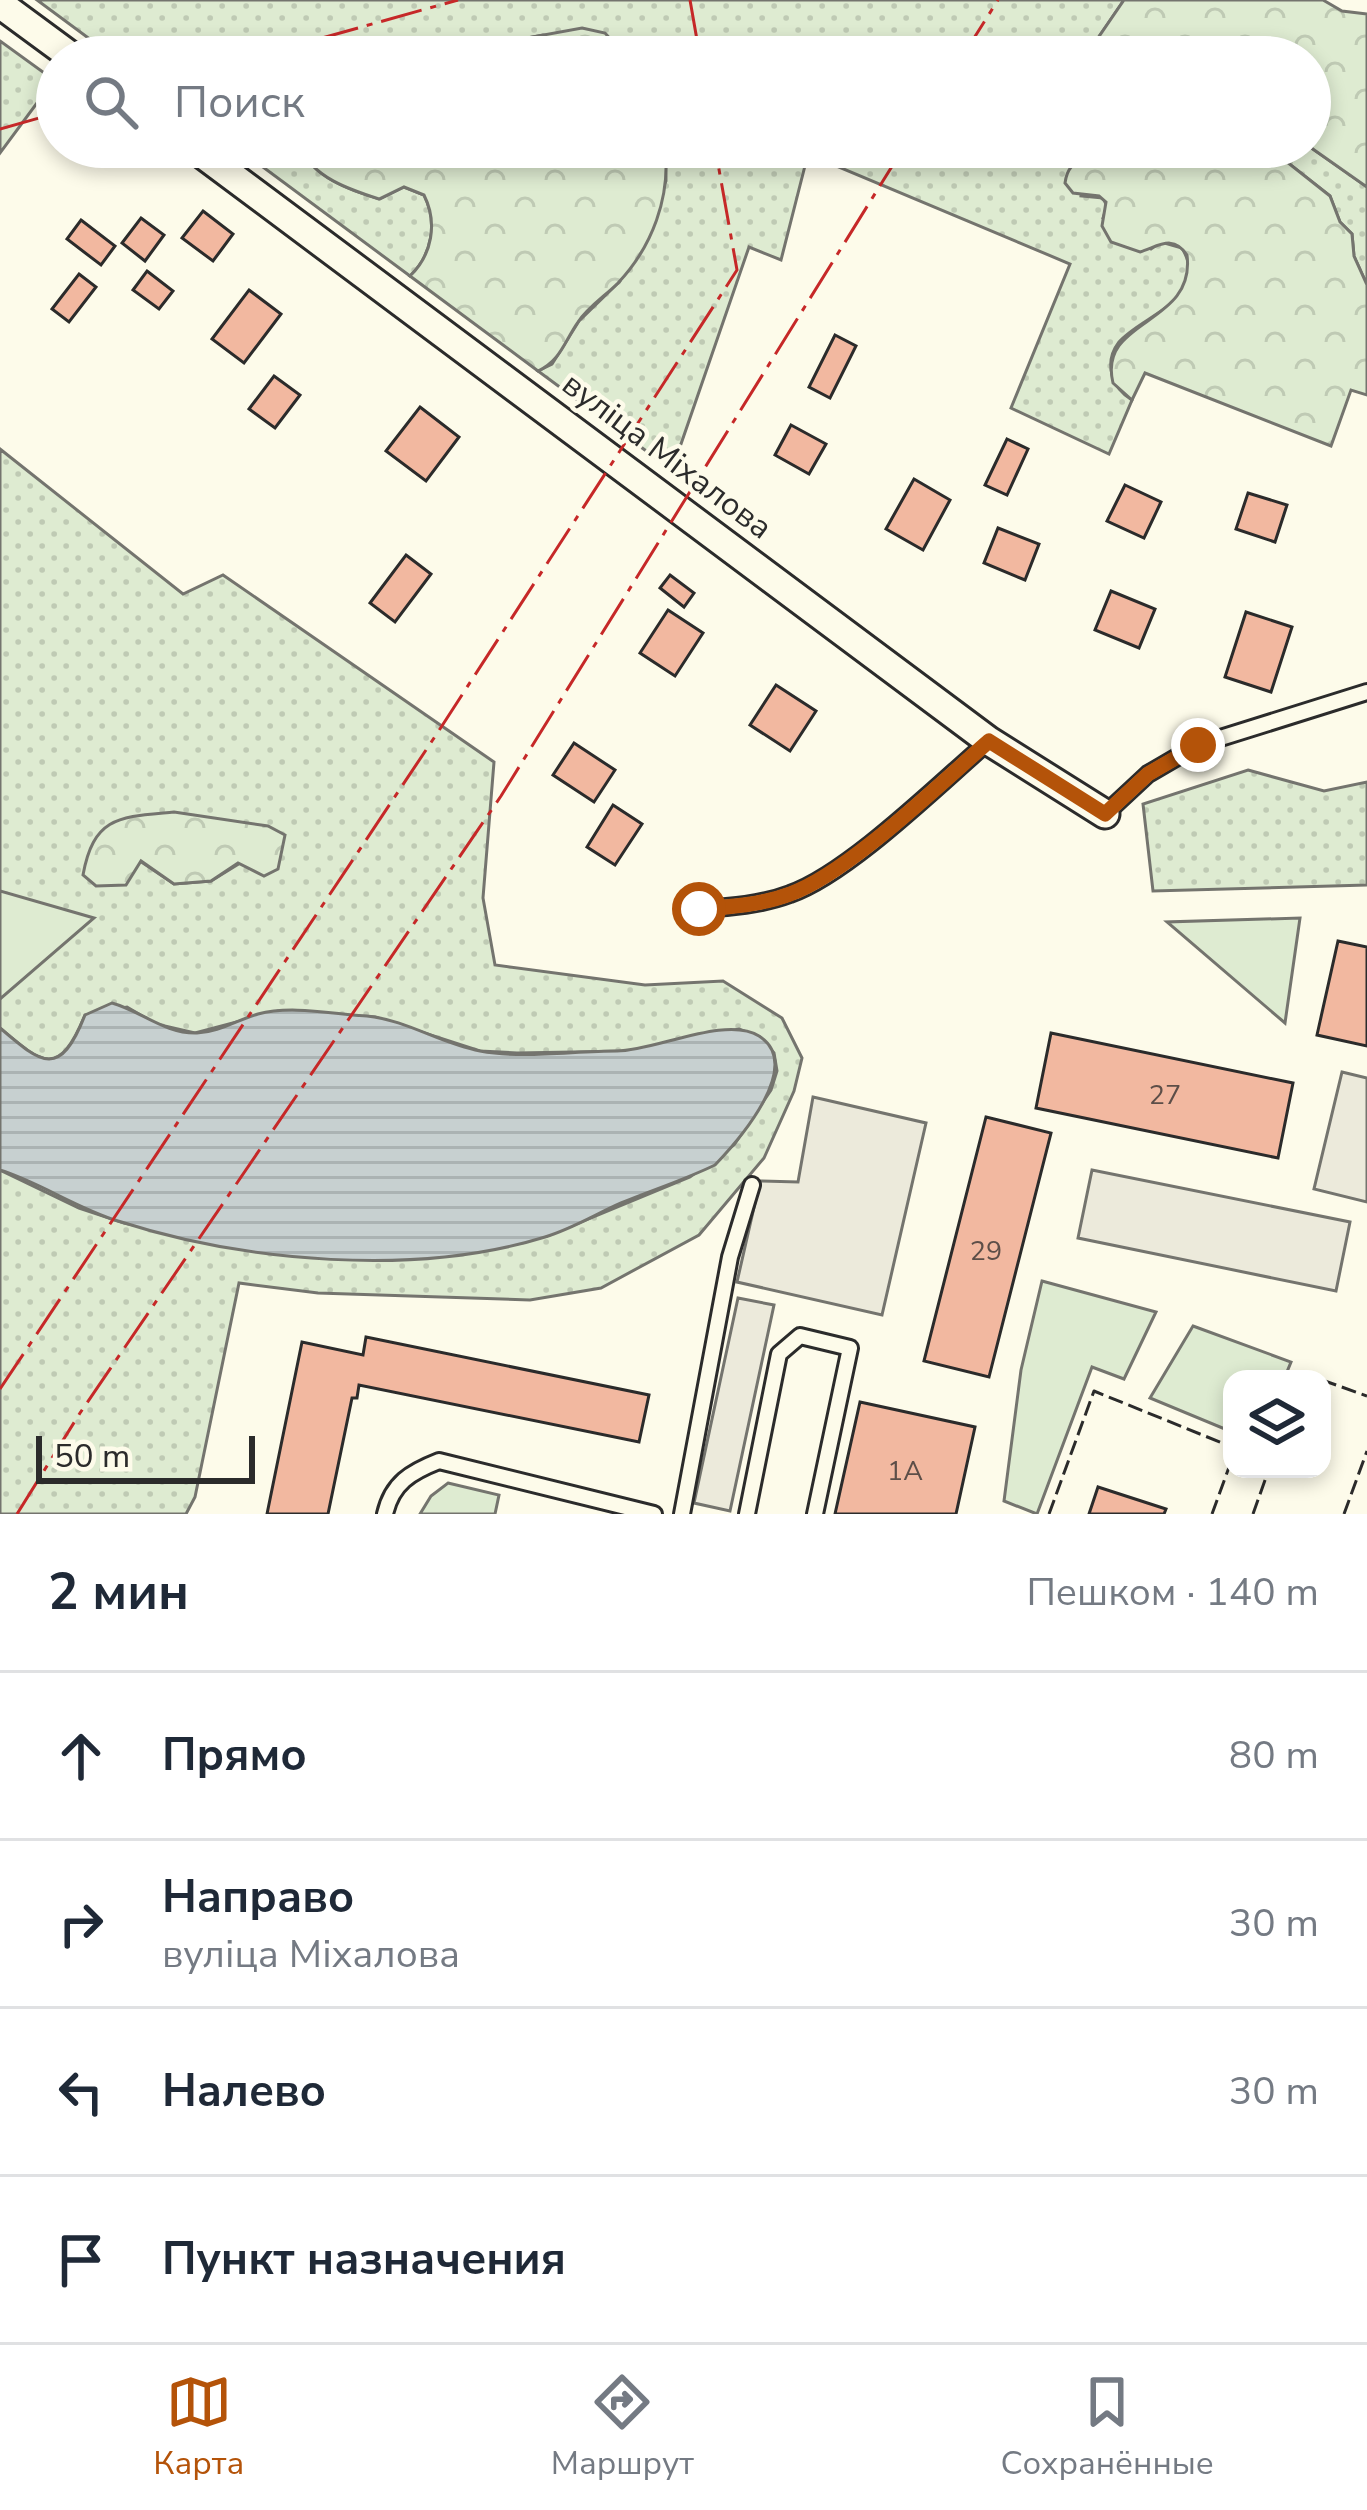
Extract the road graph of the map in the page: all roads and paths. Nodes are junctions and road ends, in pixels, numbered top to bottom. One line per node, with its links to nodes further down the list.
1 (0, 4): 2 (street)
2 (43, 36)
3 (221, 168): 5 (street, вуліца Міхалова)
4 (1367, 692): 6 (lane)
5 (989, 741): 6 (street, вуліца Міхалова); 7 (lane)
6 (1105, 814)
7 (699, 909)
8 (752, 1185): 11 (lane)
9 (385, 1514): 10 (lane)
10 (654, 1514)
11 (682, 1514)
12 (747, 1514): 13 (lane)
13 (815, 1514)

